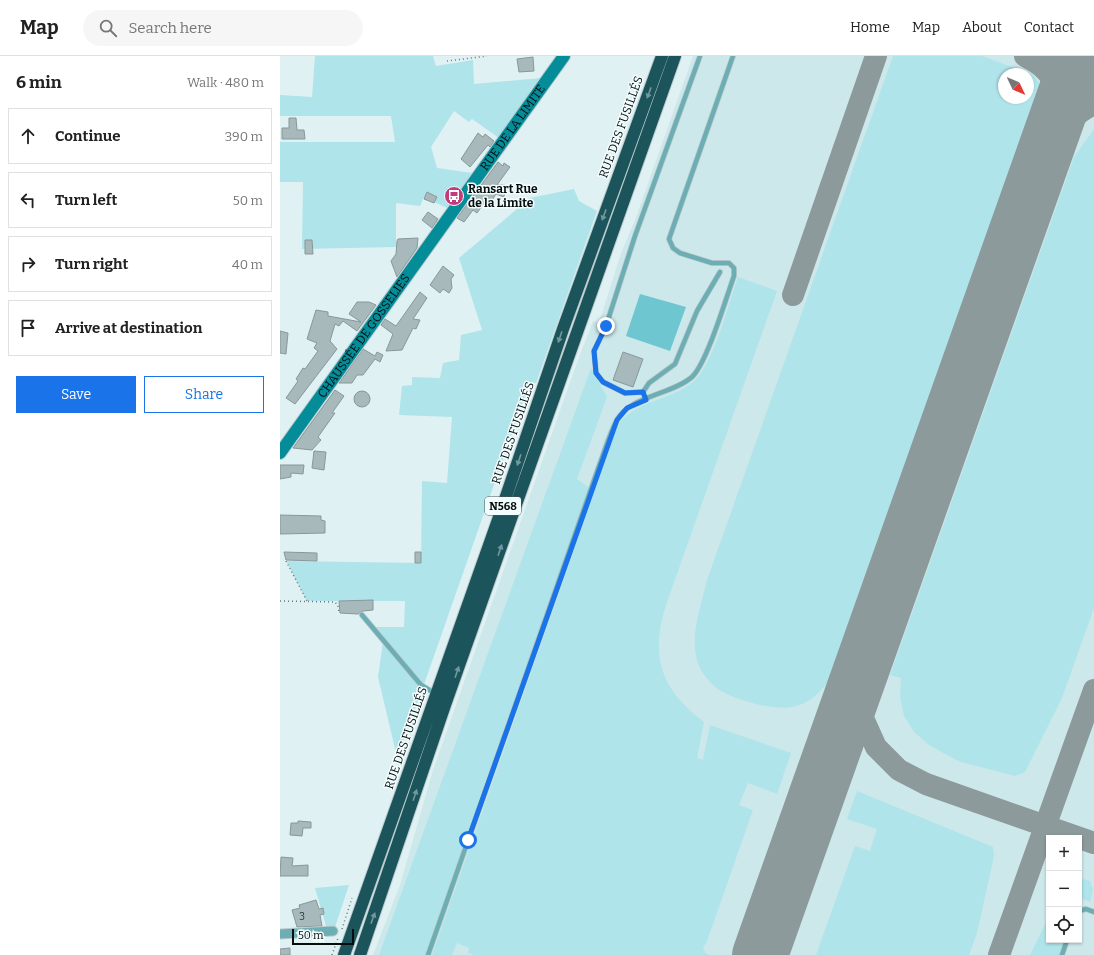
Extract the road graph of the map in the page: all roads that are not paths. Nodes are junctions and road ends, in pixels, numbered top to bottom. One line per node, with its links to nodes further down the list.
1 (564, 56): 6 (street, RUE DE LA LIMITE)
2 (662, 56): 12 (highway, RUE DES FUSILLÉS / N568, one-way to 12)
3 (675, 56): 19 (highway, N568, one-way to 3)
4 (700, 56): 8 (lane)
5 (733, 56): 9 (lane)
6 (447, 220): 10 (street, CHAUSSÉE DE GOSSELIES)
7 (720, 272): 8 (lane)
8 (643, 392): 9 (lane)
9 (646, 400): 20 (lane)
10 (280, 453)
11 (362, 615): 12 (lane)
12 (436, 694): 18 (highway, RUE DES FUSILLÉS / N568)
13 (1082, 910): 14 (lane)
14 (1094, 912)
15 (333, 931): 16 (street)
16 (280, 934)
17 (1066, 943): 21 (lane)
18 (344, 955)
19 (360, 955)
20 (428, 955)
21 (1062, 955)

